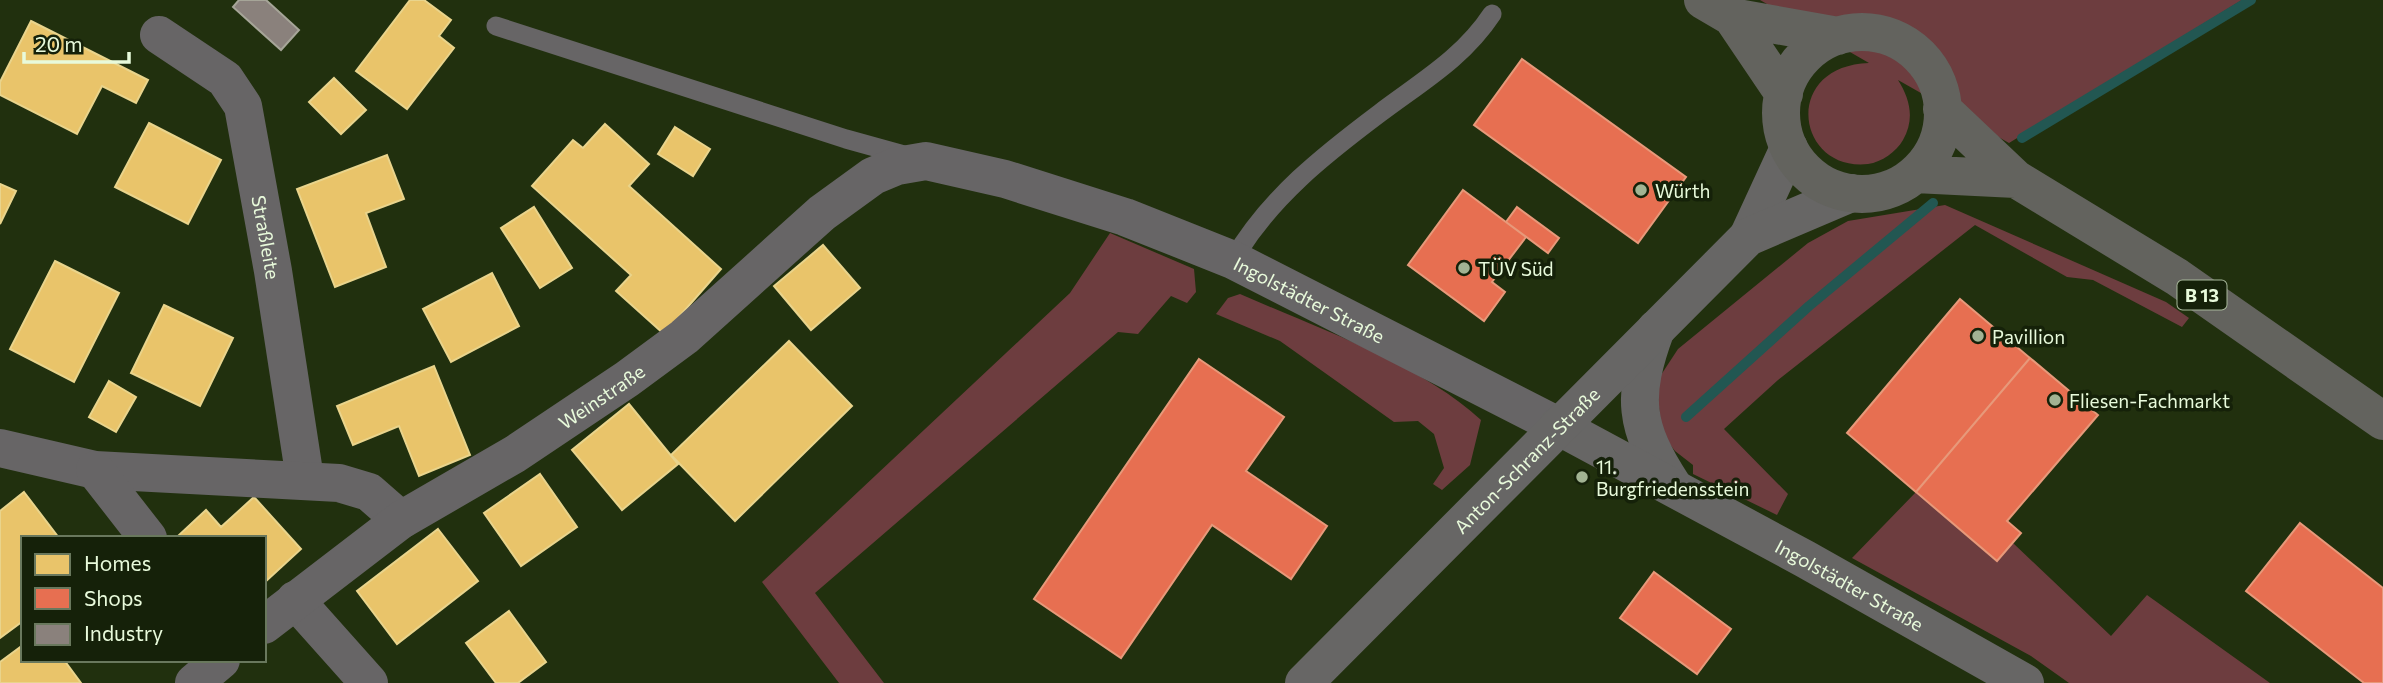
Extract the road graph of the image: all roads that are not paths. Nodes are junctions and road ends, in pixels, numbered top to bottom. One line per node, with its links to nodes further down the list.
1 (1717, 8): 5 (main road); 6 (main road)
2 (1492, 15): 14 (lane)
3 (496, 26): 9 (lane)
4 (159, 35): 20 (street, Straßleite)
5 (1838, 36): 6 (main road); 7 (main road)
6 (1783, 94): 8 (main road)
7 (1942, 109): 10 (main road); 11 (main road, B 13)
8 (1789, 148): 12 (main road); 13 (main road, Anton-Schranz-Straße)
9 (926, 161): 14 (street, Ingolstädter Straße); 22 (street, Weinstraße)
10 (1915, 174): 11 (main road, B 13); 12 (main road)
11 (2016, 179): 16 (main road, B 13)
12 (1851, 194): 13 (main road, Anton-Schranz-Straße)
13 (1748, 237): 15 (main road, Anton-Schranz-Straße)
14 (1233, 260): 17 (street, Ingolstädter Straße)
15 (1656, 327): 17 (main road, Anton-Schranz-Straße); 21 (main road, Ingolstädter Straße)
16 (2383, 421)
17 (1558, 426): 21 (main road, Ingolstädter Straße); 30 (main road, Anton-Schranz-Straße)
18 (0, 448): 19 (street)
19 (95, 470): 20 (street); 23 (street)
20 (305, 479): 22 (street)
21 (1674, 487): 27 (main road, Ingolstädter Straße)
22 (401, 520): 24 (street, Weinstraße)
23 (146, 536)
24 (295, 600): 25 (street, Weinstraße); 29 (street)
25 (266, 623)
26 (219, 662): 28 (street)
27 (2005, 678)
28 (194, 683)
29 (369, 683)
30 (1304, 683)

